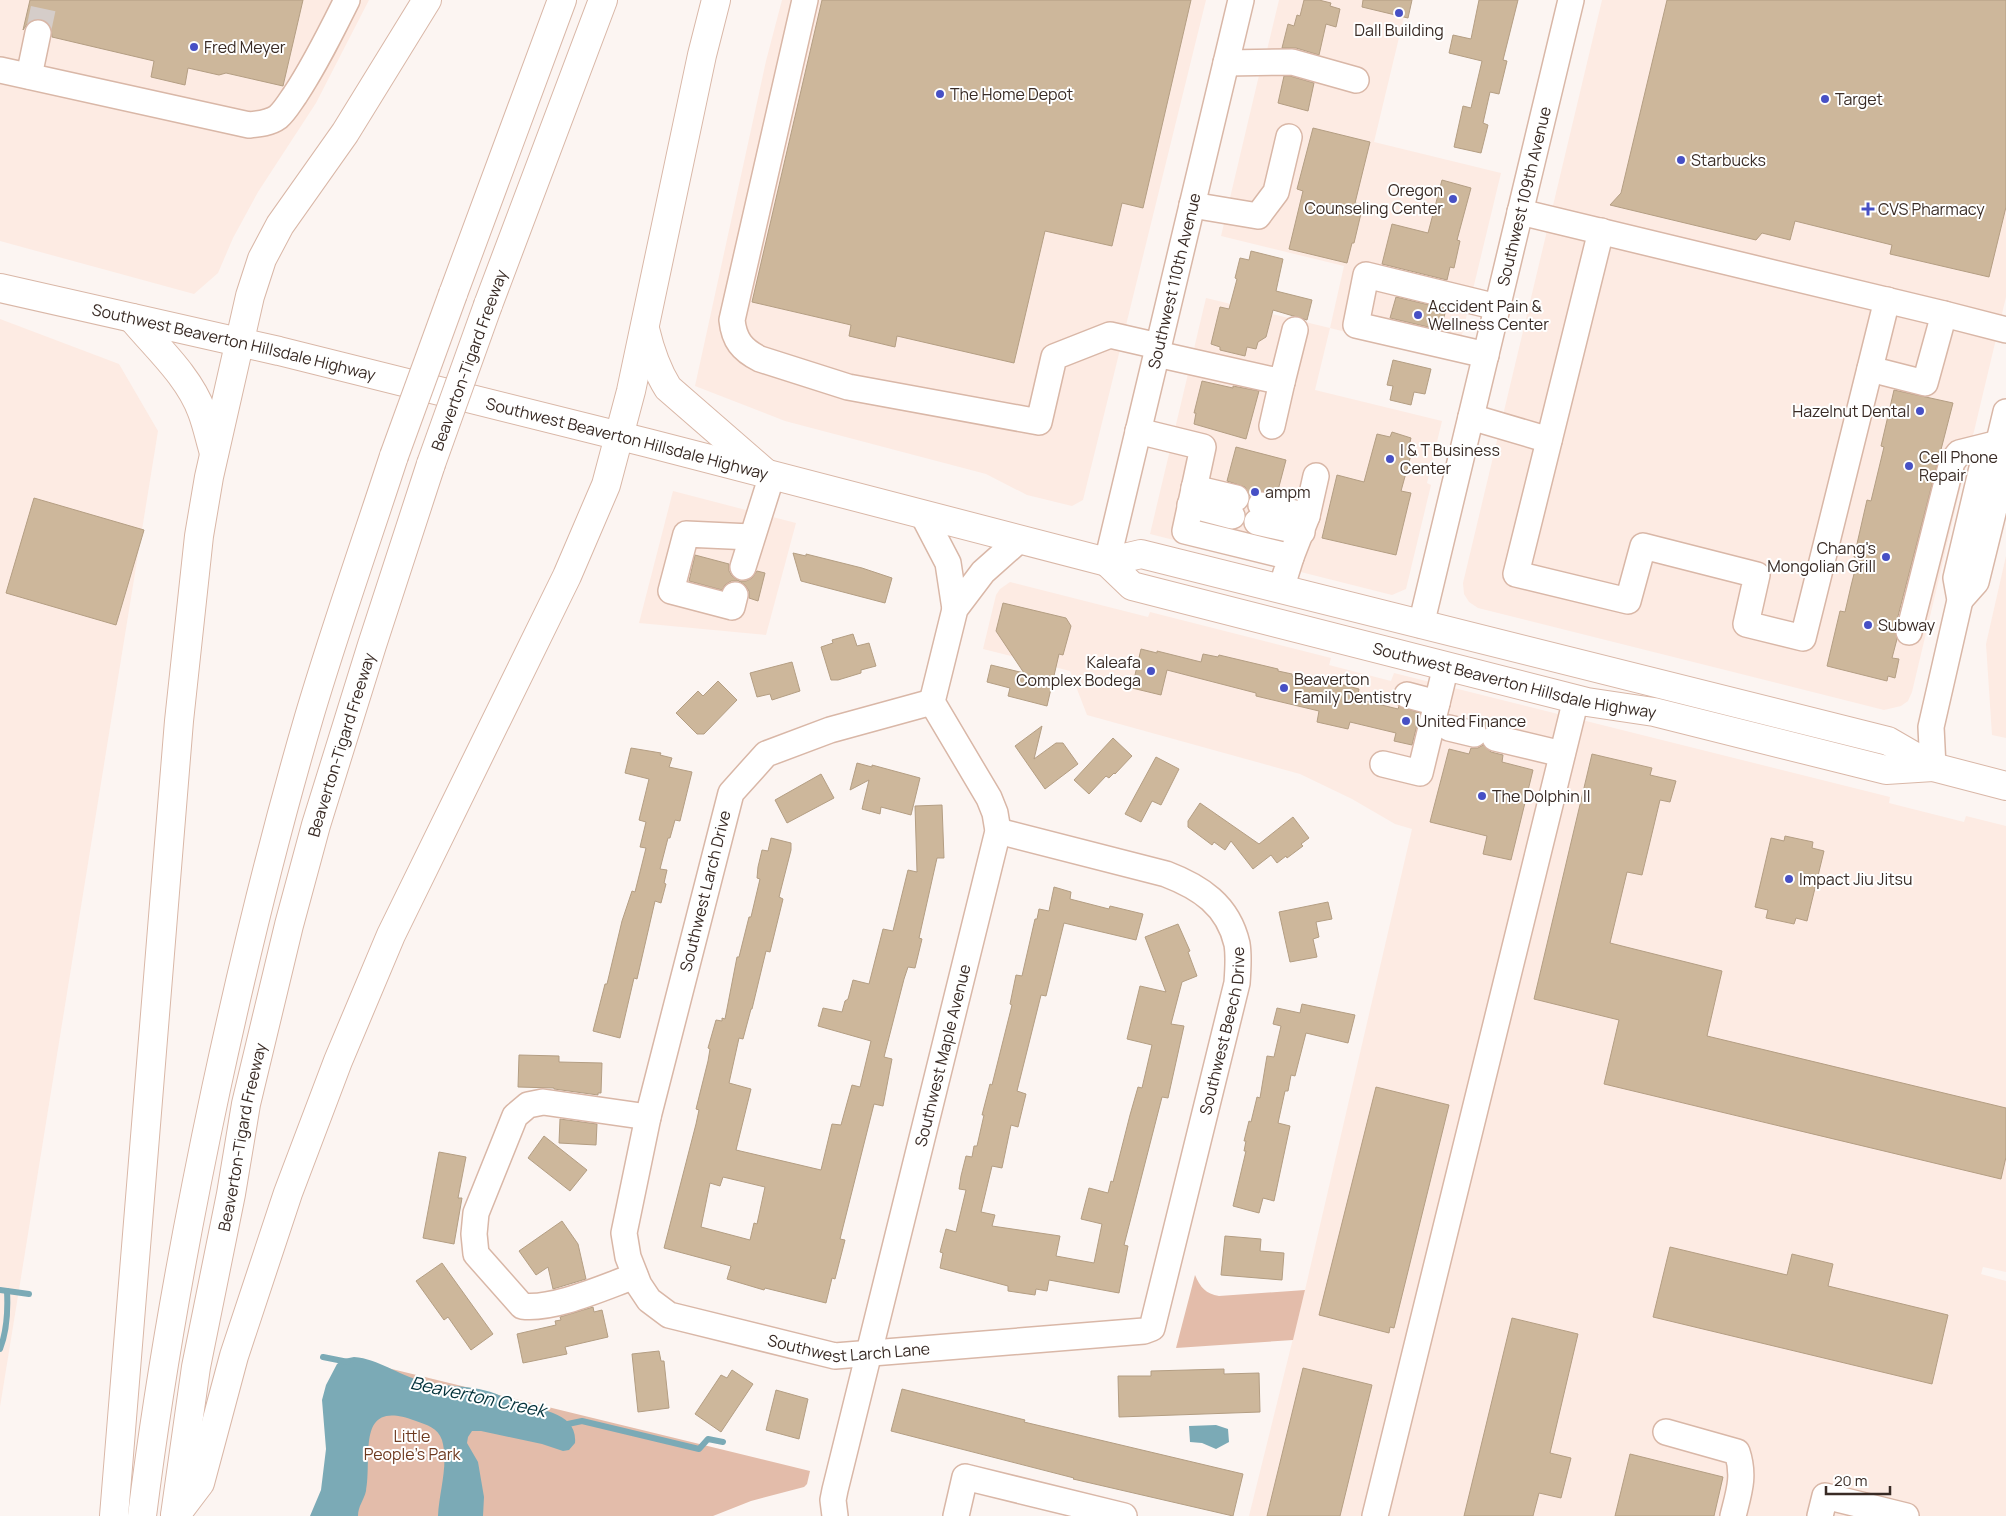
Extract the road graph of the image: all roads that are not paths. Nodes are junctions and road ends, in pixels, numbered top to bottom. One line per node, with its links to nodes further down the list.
1 (347, 0): 12 (street)
2 (427, 0): 26 (main road)
3 (562, 0): 82 (main road, bridge)
4 (604, 0): 83 (main road, Beaverton-Tigard Freeway, bridge)
5 (716, 0): 23 (main road)
6 (805, 0): 27 (street)
7 (1241, 0): 10 (street, Southwest 110th Avenue)
8 (1571, 0): 16 (street, Southwest 109th Avenue)
9 (38, 33): 12 (street)
10 (1226, 63): 13 (street); 15 (street, Southwest 110th Avenue)
11 (0, 70): 12 (street)
12 (29, 76)
13 (1356, 80)
14 (1290, 137): 15 (street)
15 (1192, 205): 27 (street, Southwest 110th Avenue)
16 (1520, 212): 17 (street); 20 (street, Southwest 109th Avenue)
17 (1601, 231): 19 (street); 36 (street)
18 (0, 288): 22 (main road, Southwest Beaverton Hillsdale Highway)
19 (1887, 300): 21 (street); 29 (street)
20 (1497, 307): 28 (street, Southwest 109th Avenue); 28 (street)
21 (1944, 314): 25 (street); 29 (street)
22 (132, 318): 26 (main road, Southwest Beaverton Hillsdale Highway); 38 (main road)
23 (644, 325): 35 (main road); 39 (main road)
24 (1295, 330): 30 (street)
25 (2006, 330)
26 (240, 342): 35 (main road, Southwest Beaverton Hillsdale Highway); 38 (main road)
27 (1158, 350): 30 (street); 34 (street, Southwest 110th Avenue)
28 (1486, 355): 32 (street, Southwest 109th Avenue)
29 (1870, 369): 36 (street)
30 (1282, 382): 33 (street)
31 (2006, 412): 37 (street)
32 (1471, 417): 36 (street); 61 (street, Southwest 109th Avenue)
33 (1272, 426)
34 (1138, 431): 41 (street); 53 (street, Southwest 110th Avenue)
35 (620, 436): 39 (main road, Southwest Beaverton Hillsdale Highway); 83 (main road)
36 (1549, 440)
37 (1997, 449): 43 (street); 57 (street); 59 (street)
38 (215, 455): 81 (main road)
39 (770, 475): 45 (main road, Southwest Beaverton Hillsdale Highway); 49 (street)
40 (1316, 476): 46 (street)
41 (1192, 497): 42 (street); 47 (street)
42 (1234, 507)
43 (2000, 507): 51 (street)
44 (1259, 513): 46 (street)
45 (923, 515): 50 (main road, Southwest Beaverton Hillsdale Highway); 60 (street)
46 (1304, 524): 52 (street)
47 (1185, 531): 52 (street); 54 (street)
48 (2006, 533): 51 (street)
49 (751, 537): 55 (street); 58 (street)
50 (1019, 540): 53 (main road, Southwest Beaverton Hillsdale Highway); 60 (street)
51 (1984, 551): 59 (street)
52 (1290, 557): 56 (street)
53 (1107, 562): 54 (main road, Southwest Beaverton Hillsdale Highway); 63 (main road, Southwest Beaverton Hillsdale Highway)
54 (1178, 564): 56 (main road, Southwest Beaverton Hillsdale Highway)
55 (743, 567)
56 (1282, 589): 61 (main road, Southwest Beaverton Hillsdale Highway)
57 (1920, 590): 59 (street); 62 (street)
58 (735, 595)
59 (1960, 600): 72 (street)
60 (956, 609): 67 (street)
61 (1421, 625): 63 (main road); 72 (main road, Southwest Beaverton Hillsdale Highway)
62 (1909, 632)
63 (1378, 649): 64 (main road, Southwest Beaverton Hillsdale Highway)
64 (1446, 666): 66 (main road, Southwest Beaverton Hillsdale Highway); 68 (street)
65 (1407, 695): 68 (street)
66 (1576, 699): 70 (street); 72 (main road, Southwest Beaverton Hillsdale Highway)
67 (932, 702): 74 (street, Southwest Maple Avenue); 75 (street, Southwest Larch Drive)
68 (1437, 703): 71 (street)
69 (1449, 728): 70 (street)
70 (1562, 754): 87 (street)
71 (1383, 764)
72 (1933, 768): 73 (main road, Southwest Beaverton Hillsdale Highway)
73 (2006, 786)
74 (998, 831): 78 (street, Southwest Beech Drive); 79 (street, Southwest Maple Avenue)
75 (648, 1117): 76 (street, Southwest Larch Drive); 77 (street)
76 (627, 1210): 77 (street, Southwest Larch Lane)
77 (635, 1276): 79 (street, Southwest Larch Lane)
78 (1152, 1328): 79 (street, Southwest Larch Lane)
79 (868, 1353): 84 (street, Southwest Maple Avenue)
80 (1666, 1432): 88 (street)
81 (114, 1516)
82 (142, 1516)
83 (175, 1516)
84 (835, 1516)
85 (956, 1516): 86 (street)
86 (1124, 1516)
87 (1375, 1516)
88 (1733, 1516)
89 (1820, 1516): 90 (street)
90 (1906, 1516)

